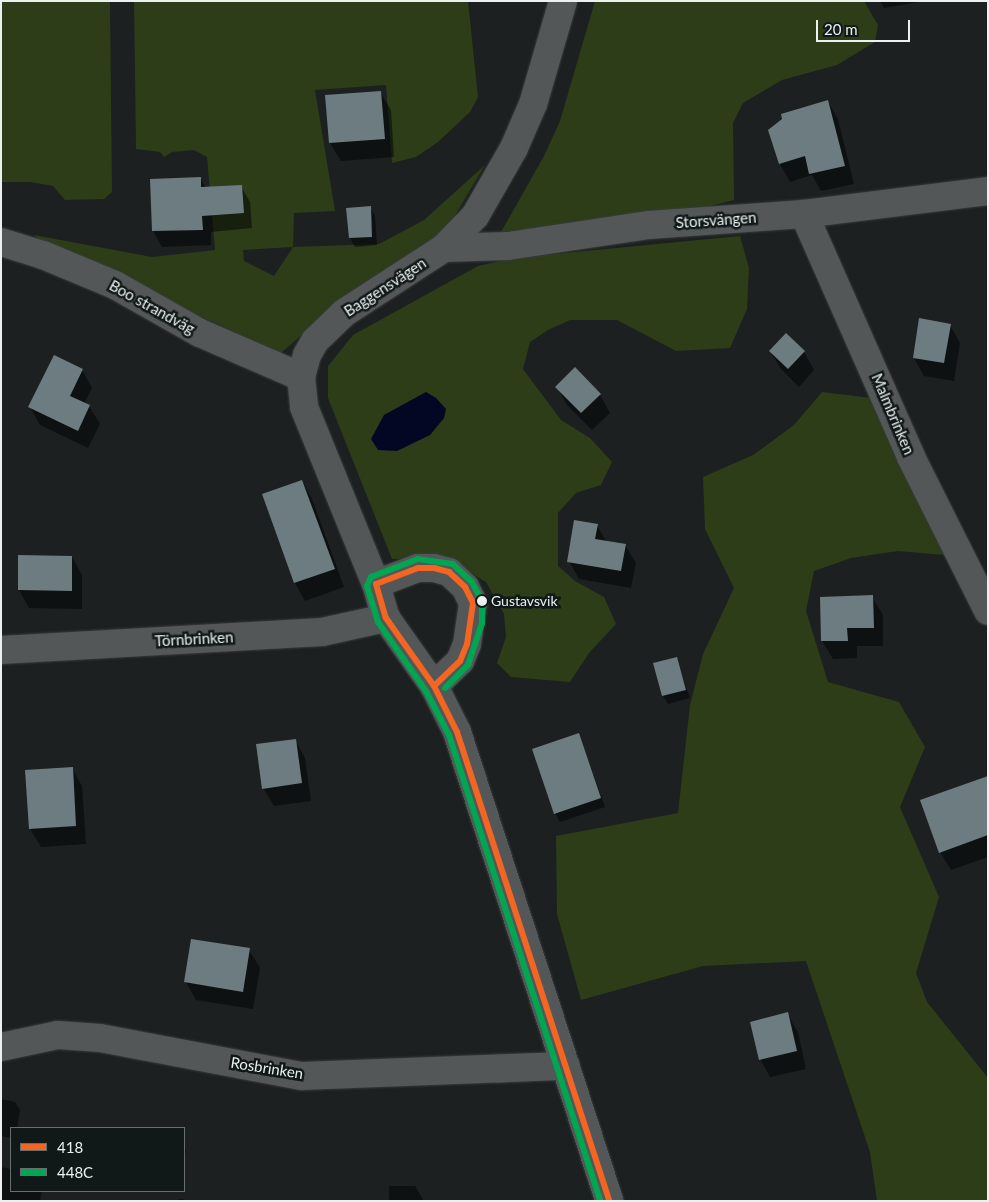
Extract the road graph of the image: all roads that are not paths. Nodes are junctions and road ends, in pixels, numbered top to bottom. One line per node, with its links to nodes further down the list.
1 (563, 1): 5 (street, Baggensvägen)
2 (988, 191): 3 (street, Storsvängen)
3 (804, 214): 5 (street, Storsvängen); 8 (street, Malmbrinken)
4 (1, 242): 6 (street, Boo strandväg)
5 (444, 248): 6 (street, Baggensvägen)
6 (301, 377): 7 (street, Baggensvägen)
7 (376, 584): 9 (street, Baggensvägen); 11 (street)
8 (988, 611)
9 (386, 618): 10 (street, Törnbrinken); 11 (street, Baggensvägen)
10 (1, 650)
11 (434, 686): 13 (street, Baggensvägen)
12 (1, 1047): 13 (street, Rosbrinken)
13 (566, 1066): 14 (street, Baggensvägen)
14 (609, 1201)

